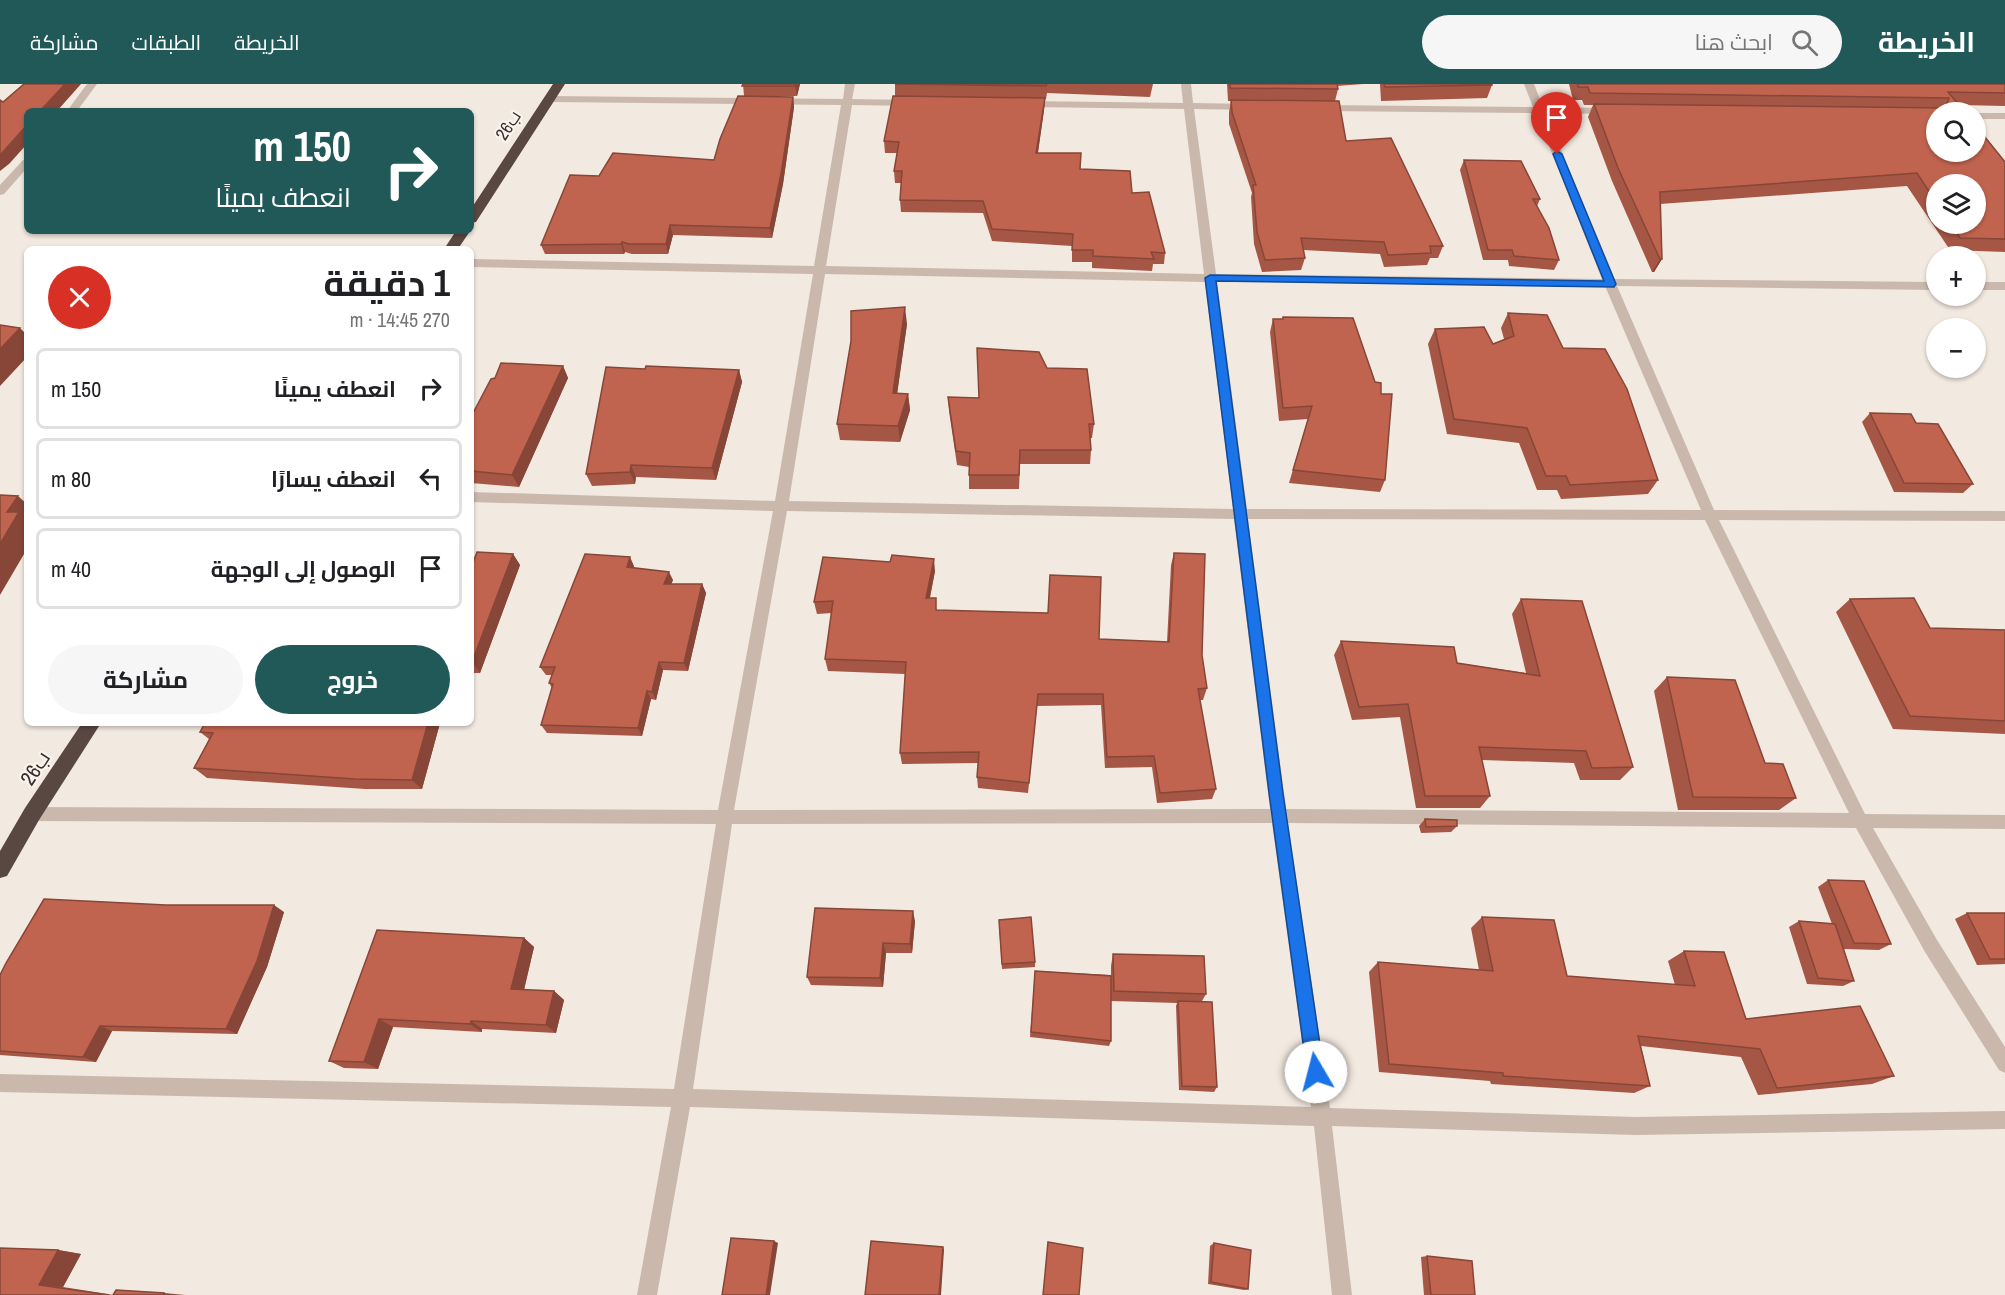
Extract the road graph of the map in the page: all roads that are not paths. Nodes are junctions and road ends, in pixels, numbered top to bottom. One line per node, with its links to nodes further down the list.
1 (92, 84): 12 (street)
2 (559, 84): 6 (highway, 26ب)
3 (850, 84): 7 (street)
4 (1186, 84): 10 (street)
5 (1529, 84): 14 (street)
6 (550, 99): 7 (street); 20 (highway, 26ب)
7 (847, 102): 8 (street); 22 (street)
8 (919, 103)
9 (1014, 104): 10 (street)
10 (1188, 107): 11 (street); 23 (street)
11 (1259, 107)
12 (74, 108)
13 (1305, 108): 14 (street)
14 (1540, 110): 15 (street); 24 (street)
15 (1622, 111)
16 (1986, 116): 17 (street)
17 (2005, 116)
18 (24, 165): 19 (street)
19 (0, 192)
20 (474, 214)
21 (474, 263): 22 (street)
22 (819, 270): 23 (street); 29 (street)
23 (1210, 278): 24 (street); 30 (street)
24 (1610, 284): 25 (street); 31 (street)
25 (1926, 286)
26 (1986, 286): 27 (street)
27 (2005, 286)
28 (474, 497): 29 (street)
29 (781, 506): 30 (street); 36 (street)
30 (1239, 513): 31 (street); 35 (street)
31 (1709, 514): 32 (street); 37 (street)
32 (2005, 516)
33 (90, 726): 34 (highway, 26ب)
34 (32, 814): 36 (street); 39 (highway, 26ب)
35 (1279, 816): 36 (street); 37 (street); 43 (street)
36 (725, 817): 42 (street)
37 (1861, 822): 38 (street); 40 (street)
38 (2005, 822)
39 (0, 869)
40 (2005, 1064)
41 (0, 1083): 42 (street)
42 (682, 1098): 43 (street); 45 (street)
43 (1322, 1118): 44 (street); 46 (street)
44 (2005, 1120)
45 (647, 1295)
46 (1342, 1295)

